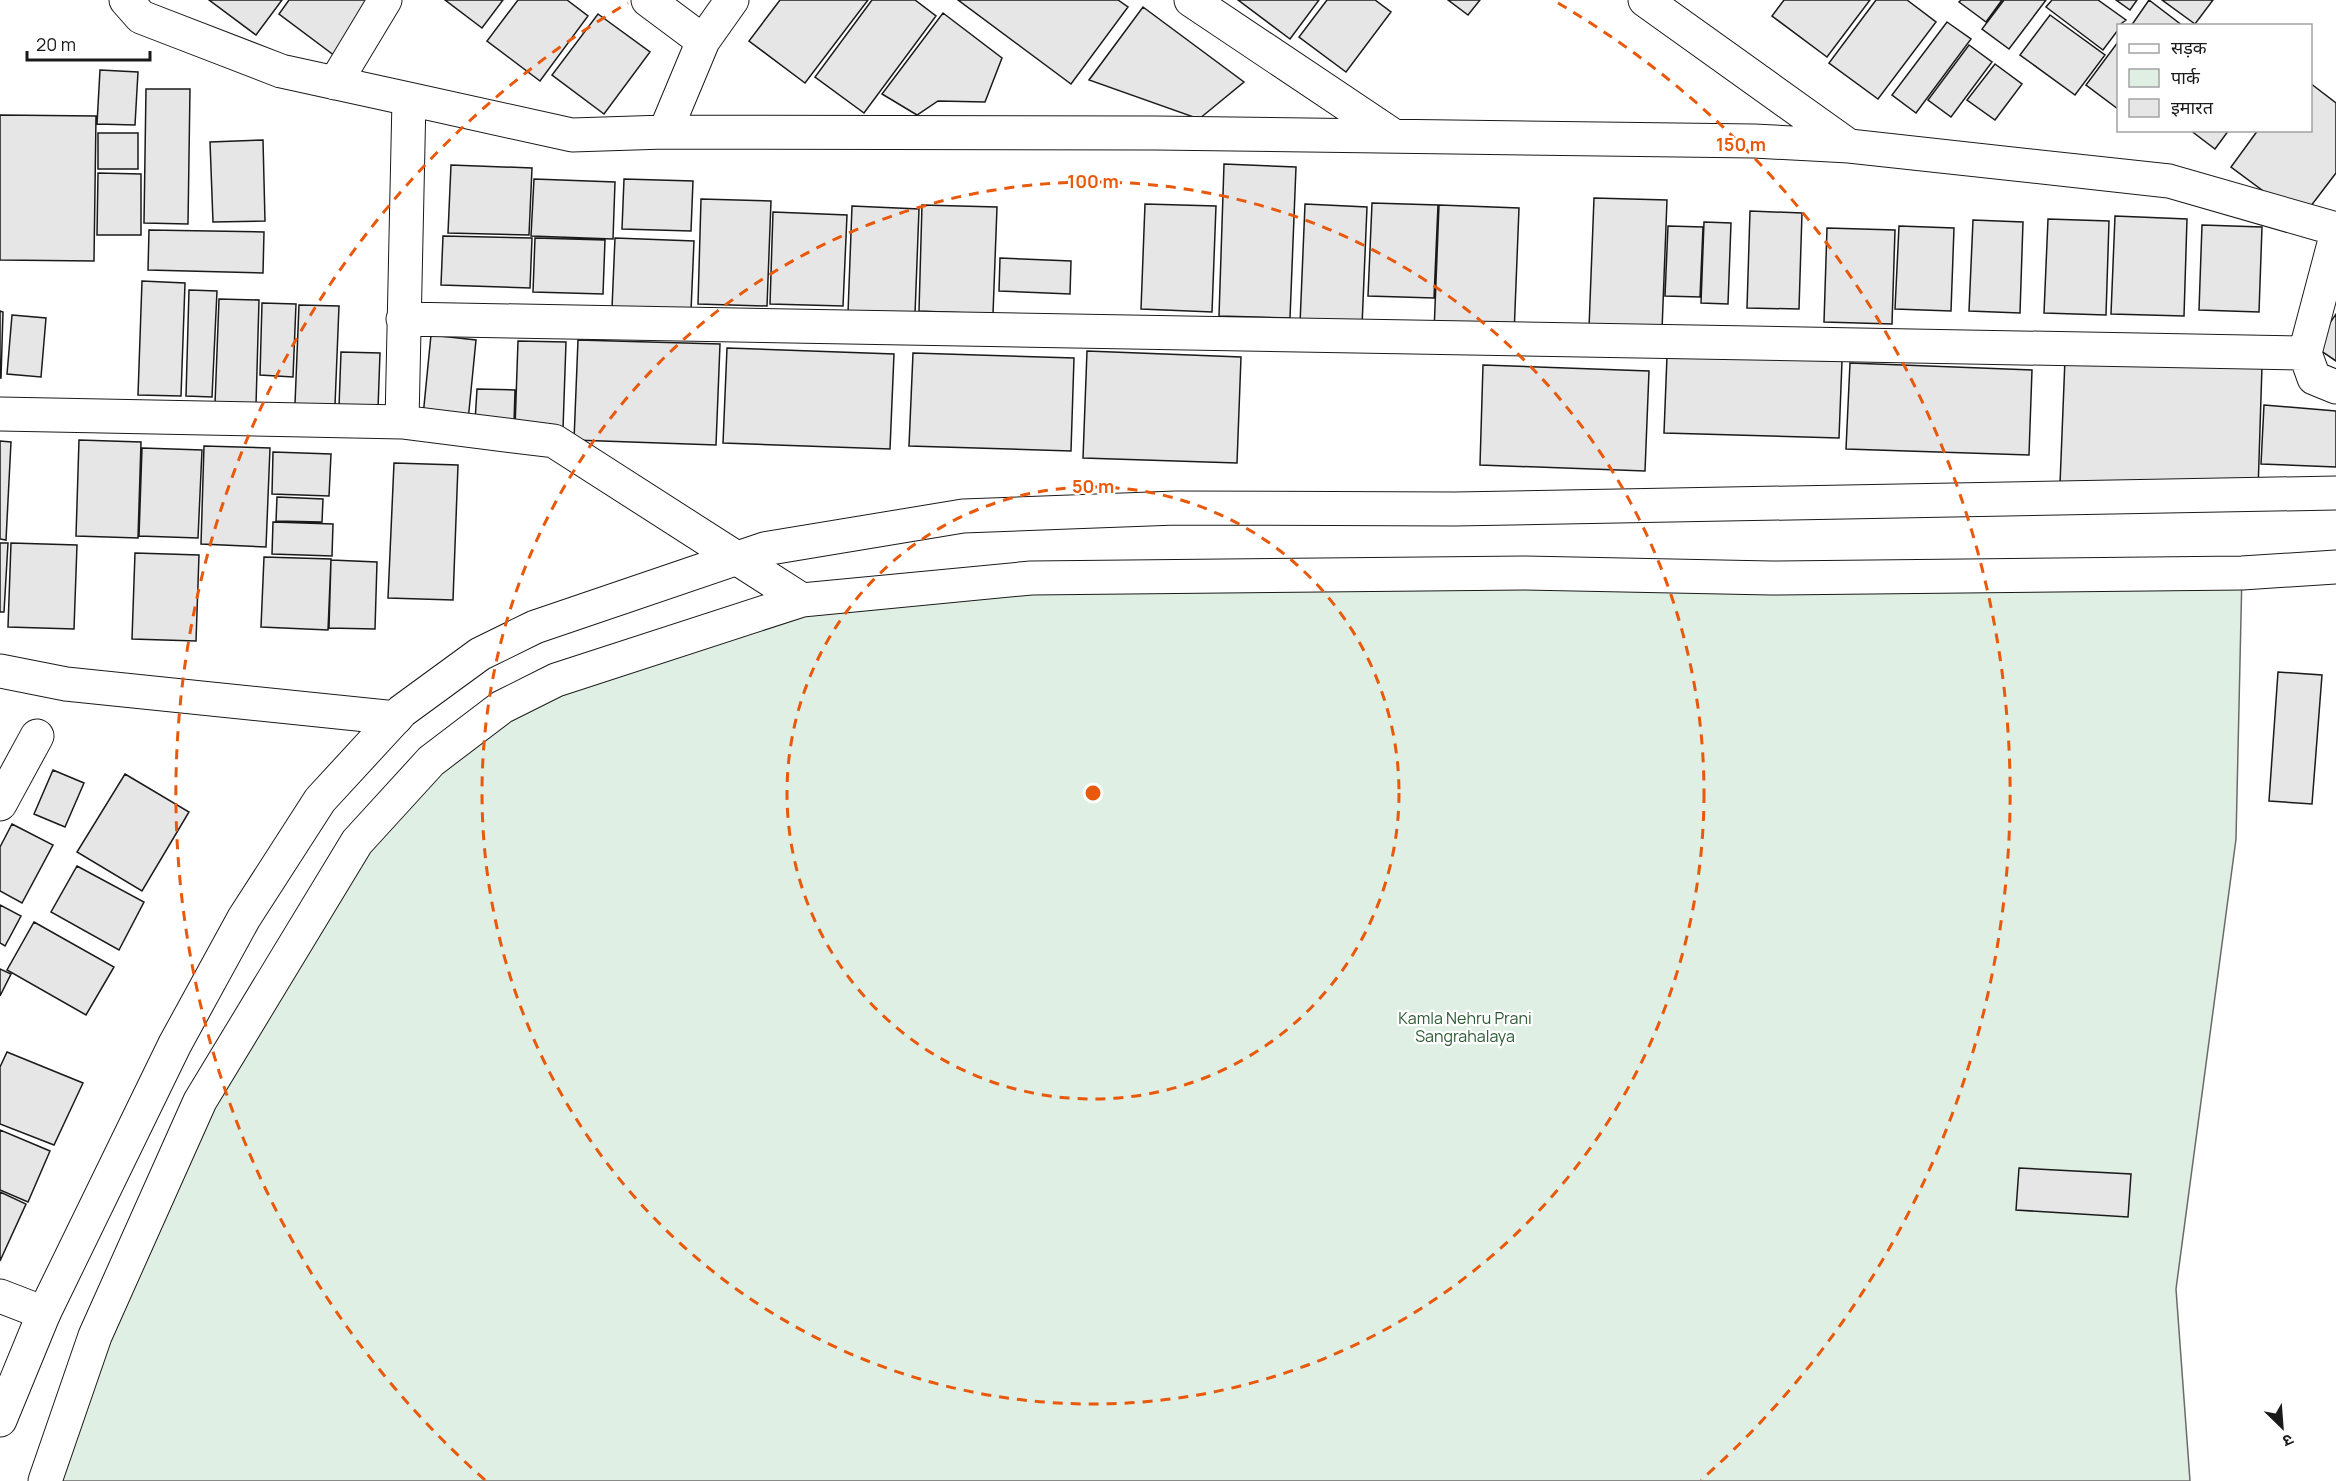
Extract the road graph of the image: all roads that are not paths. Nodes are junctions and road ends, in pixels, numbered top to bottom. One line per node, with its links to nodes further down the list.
1 (126, 0): 8 (street)
2 (385, 0): 8 (street)
3 (648, 0): 7 (street)
4 (732, 0): 7 (street)
5 (1191, 0): 11 (street)
6 (1645, 0): 12 (street)
7 (703, 40): 10 (street)
8 (335, 83): 9 (street)
9 (409, 99): 10 (street); 15 (street)
10 (665, 132): 11 (street)
11 (1394, 136): 12 (street)
12 (1850, 146): 13 (street)
13 (2336, 230)
14 (2336, 236): 16 (street)
15 (403, 319): 16 (street); 19 (street)
16 (2305, 353): 17 (street)
17 (2336, 387)
18 (0, 414): 19 (street)
19 (402, 422): 21 (street)
20 (2336, 494): 21 (street)
21 (733, 558): 23 (street); 25 (street)
22 (2336, 567): 23 (street)
23 (802, 600): 31 (street)
24 (0, 671): 25 (street)
25 (396, 718): 29 (street)
26 (37, 736): 27 (street)
27 (0, 804)
28 (0, 1296): 29 (street)
29 (44, 1313): 30 (street)
30 (0, 1420)
31 (45, 1481)

